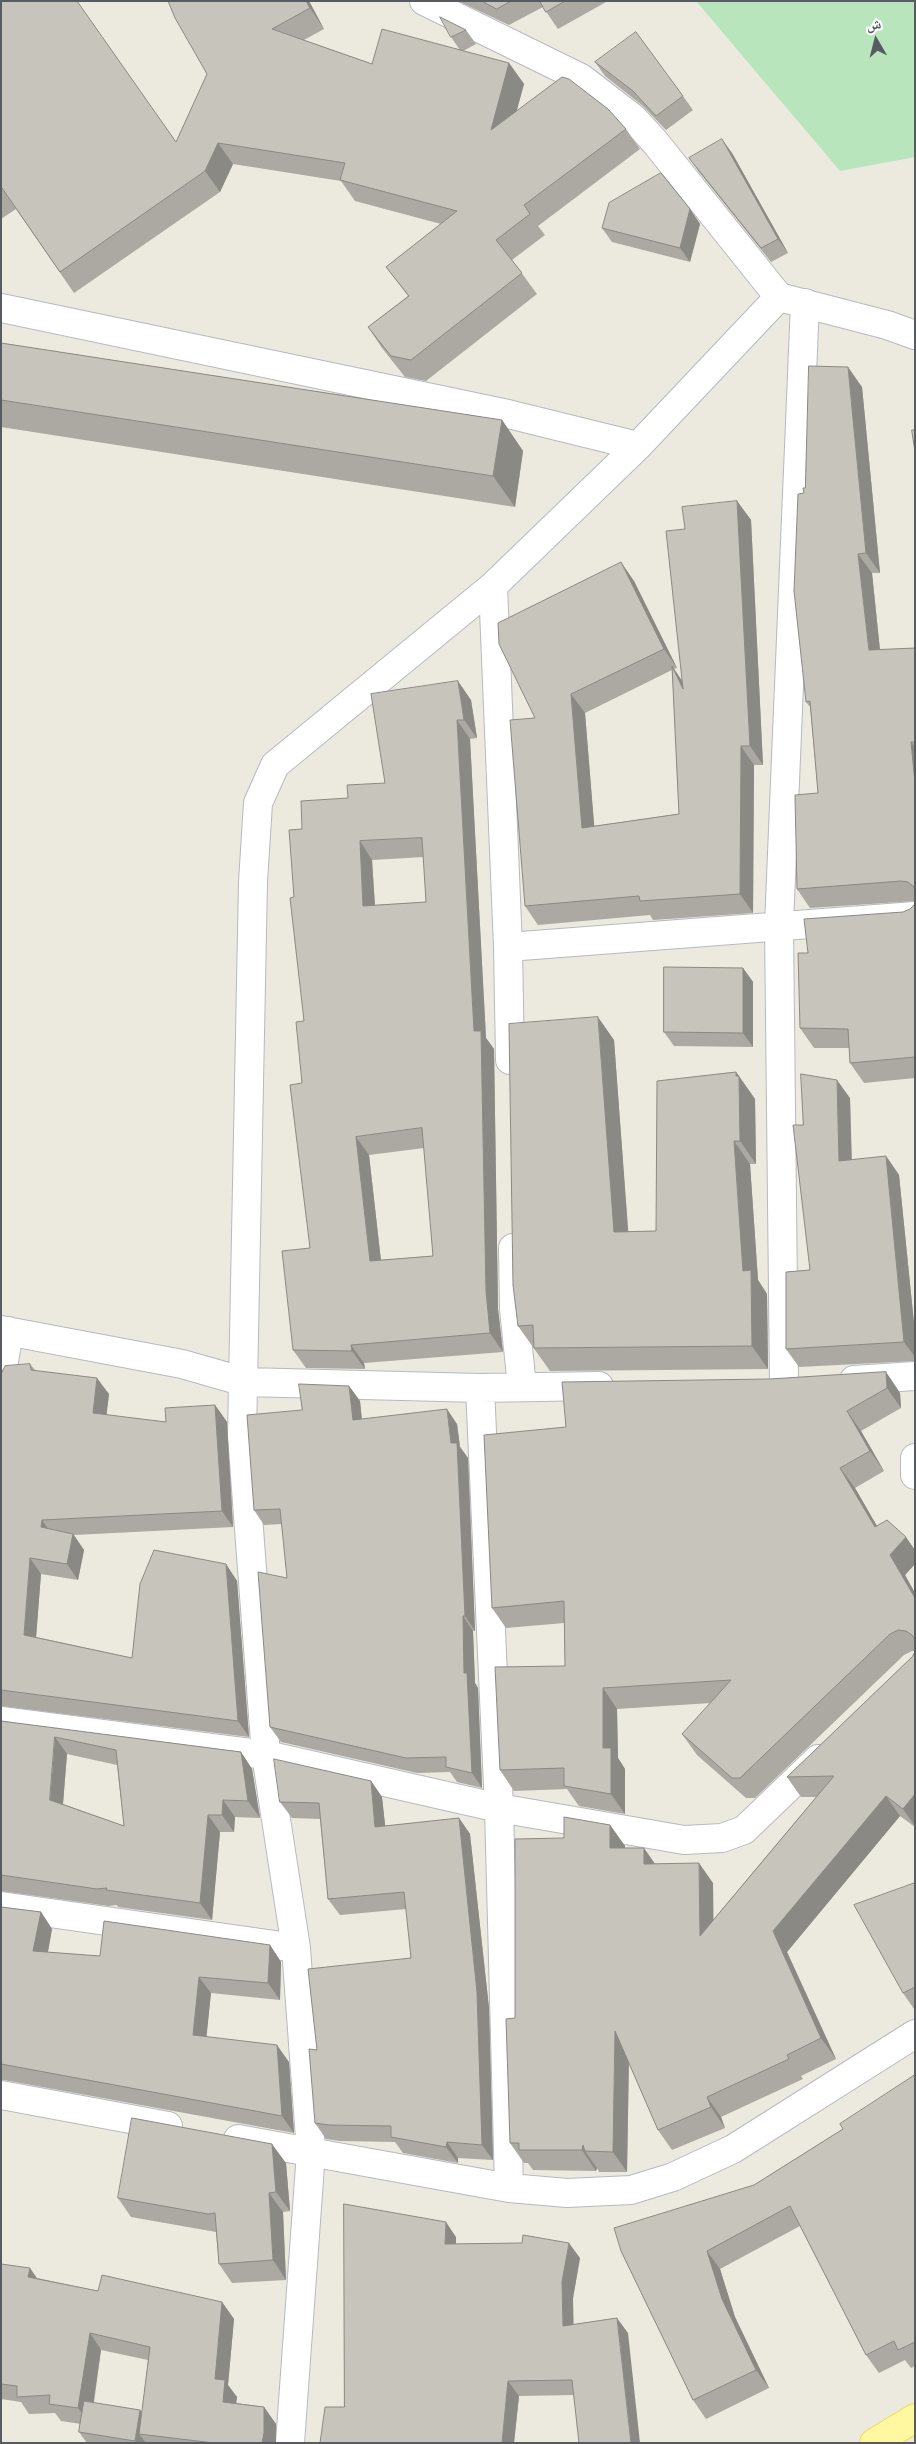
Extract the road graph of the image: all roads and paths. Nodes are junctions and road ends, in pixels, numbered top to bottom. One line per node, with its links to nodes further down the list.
1 (424, 1): 2 (street)
2 (779, 297): 3 (street); 6 (street)
3 (805, 303): 5 (street); 9 (street)
4 (1, 308): 6 (street)
5 (915, 335)
6 (638, 446): 7 (street)
7 (493, 586): 10 (street); 16 (street)
8 (915, 916): 9 (street)
9 (779, 925): 10 (street); 18 (street)
10 (508, 947): 11 (street)
11 (510, 1084)
12 (512, 1221): 19 (street)
13 (5, 1331): 15 (street); 16 (street)
14 (915, 1376): 18 (street)
15 (1, 1380)
16 (245, 1382): 21 (street); 26 (street)
17 (755, 1384): 18 (street)
18 (784, 1384)
19 (522, 1386): 20 (street); 21 (street)
20 (629, 1386)
21 (480, 1388): 27 (street)
22 (915, 1458): 23 (street)
23 (915, 1476)
24 (1, 1721): 26 (street)
25 (836, 1742): 27 (street)
26 (266, 1755): 27 (street); 29 (street)
27 (499, 1808): 33 (street)
28 (1, 1906): 29 (street)
29 (296, 1948): 32 (street)
30 (915, 2034): 33 (street)
31 (1, 2095): 32 (street)
32 (311, 2152): 33 (street); 35 (street)
33 (508, 2188)
34 (915, 2418): 36 (main road)
35 (290, 2443)
36 (874, 2443)

